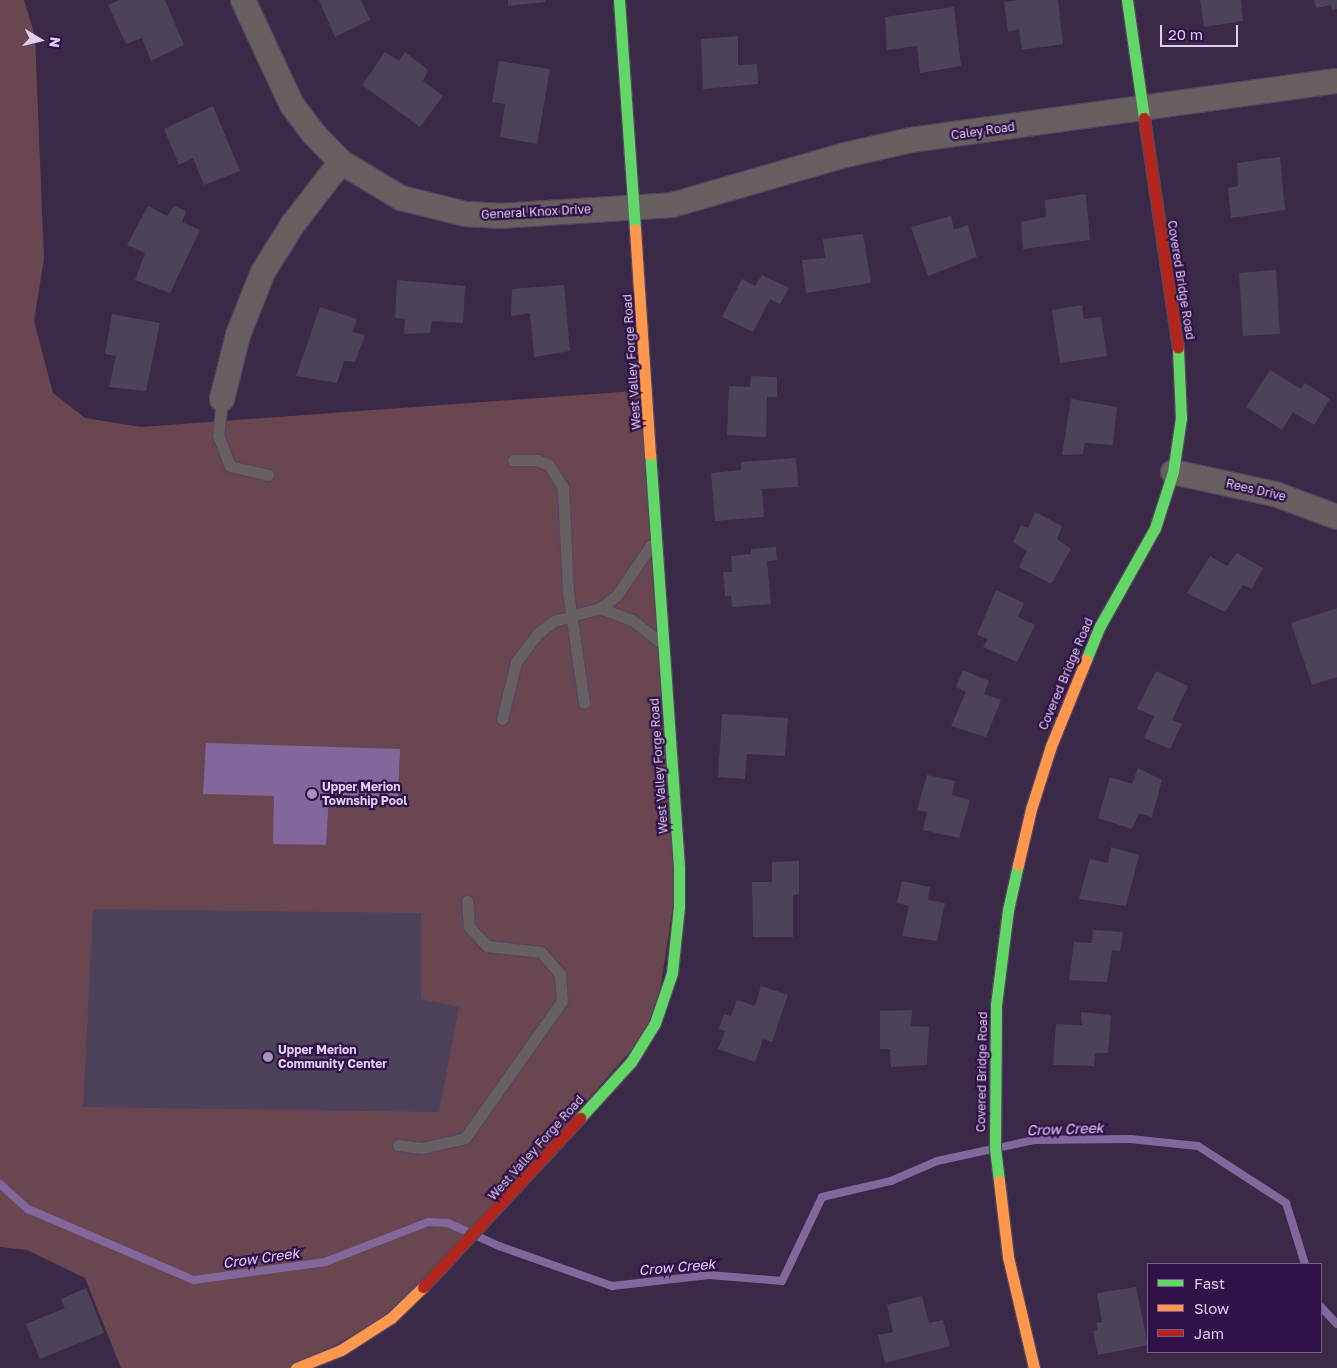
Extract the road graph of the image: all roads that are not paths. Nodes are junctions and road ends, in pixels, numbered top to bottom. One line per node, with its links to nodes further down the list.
1 (243, 0): 6 (street, General Knox Drive)
2 (619, 0): 7 (main road, West Valley Forge Road)
3 (1127, 0): 5 (main road, Covered Bridge Road)
4 (1337, 81): 5 (street, Caley Road)
5 (1142, 109): 7 (street, Caley Road); 10 (main road, Covered Bridge Road)
6 (341, 162): 7 (street, General Knox Drive); 8 (street)
7 (635, 207): 13 (main road, West Valley Forge Road)
8 (222, 399): 11 (lane)
9 (514, 460): 15 (lane)
10 (1173, 472): 12 (street, Rees Drive); 22 (main road, Covered Bridge Road)
11 (268, 475)
12 (1337, 517)
13 (658, 535): 14 (lane); 16 (main road, West Valley Forge Road)
14 (600, 608): 15 (lane); 16 (lane)
15 (571, 616): 17 (lane); 18 (lane)
16 (664, 646): 21 (main road, West Valley Forge Road)
17 (584, 703)
18 (502, 719)
19 (468, 901): 20 (lane)
20 (398, 1145)
21 (296, 1368)
22 (1034, 1368)

